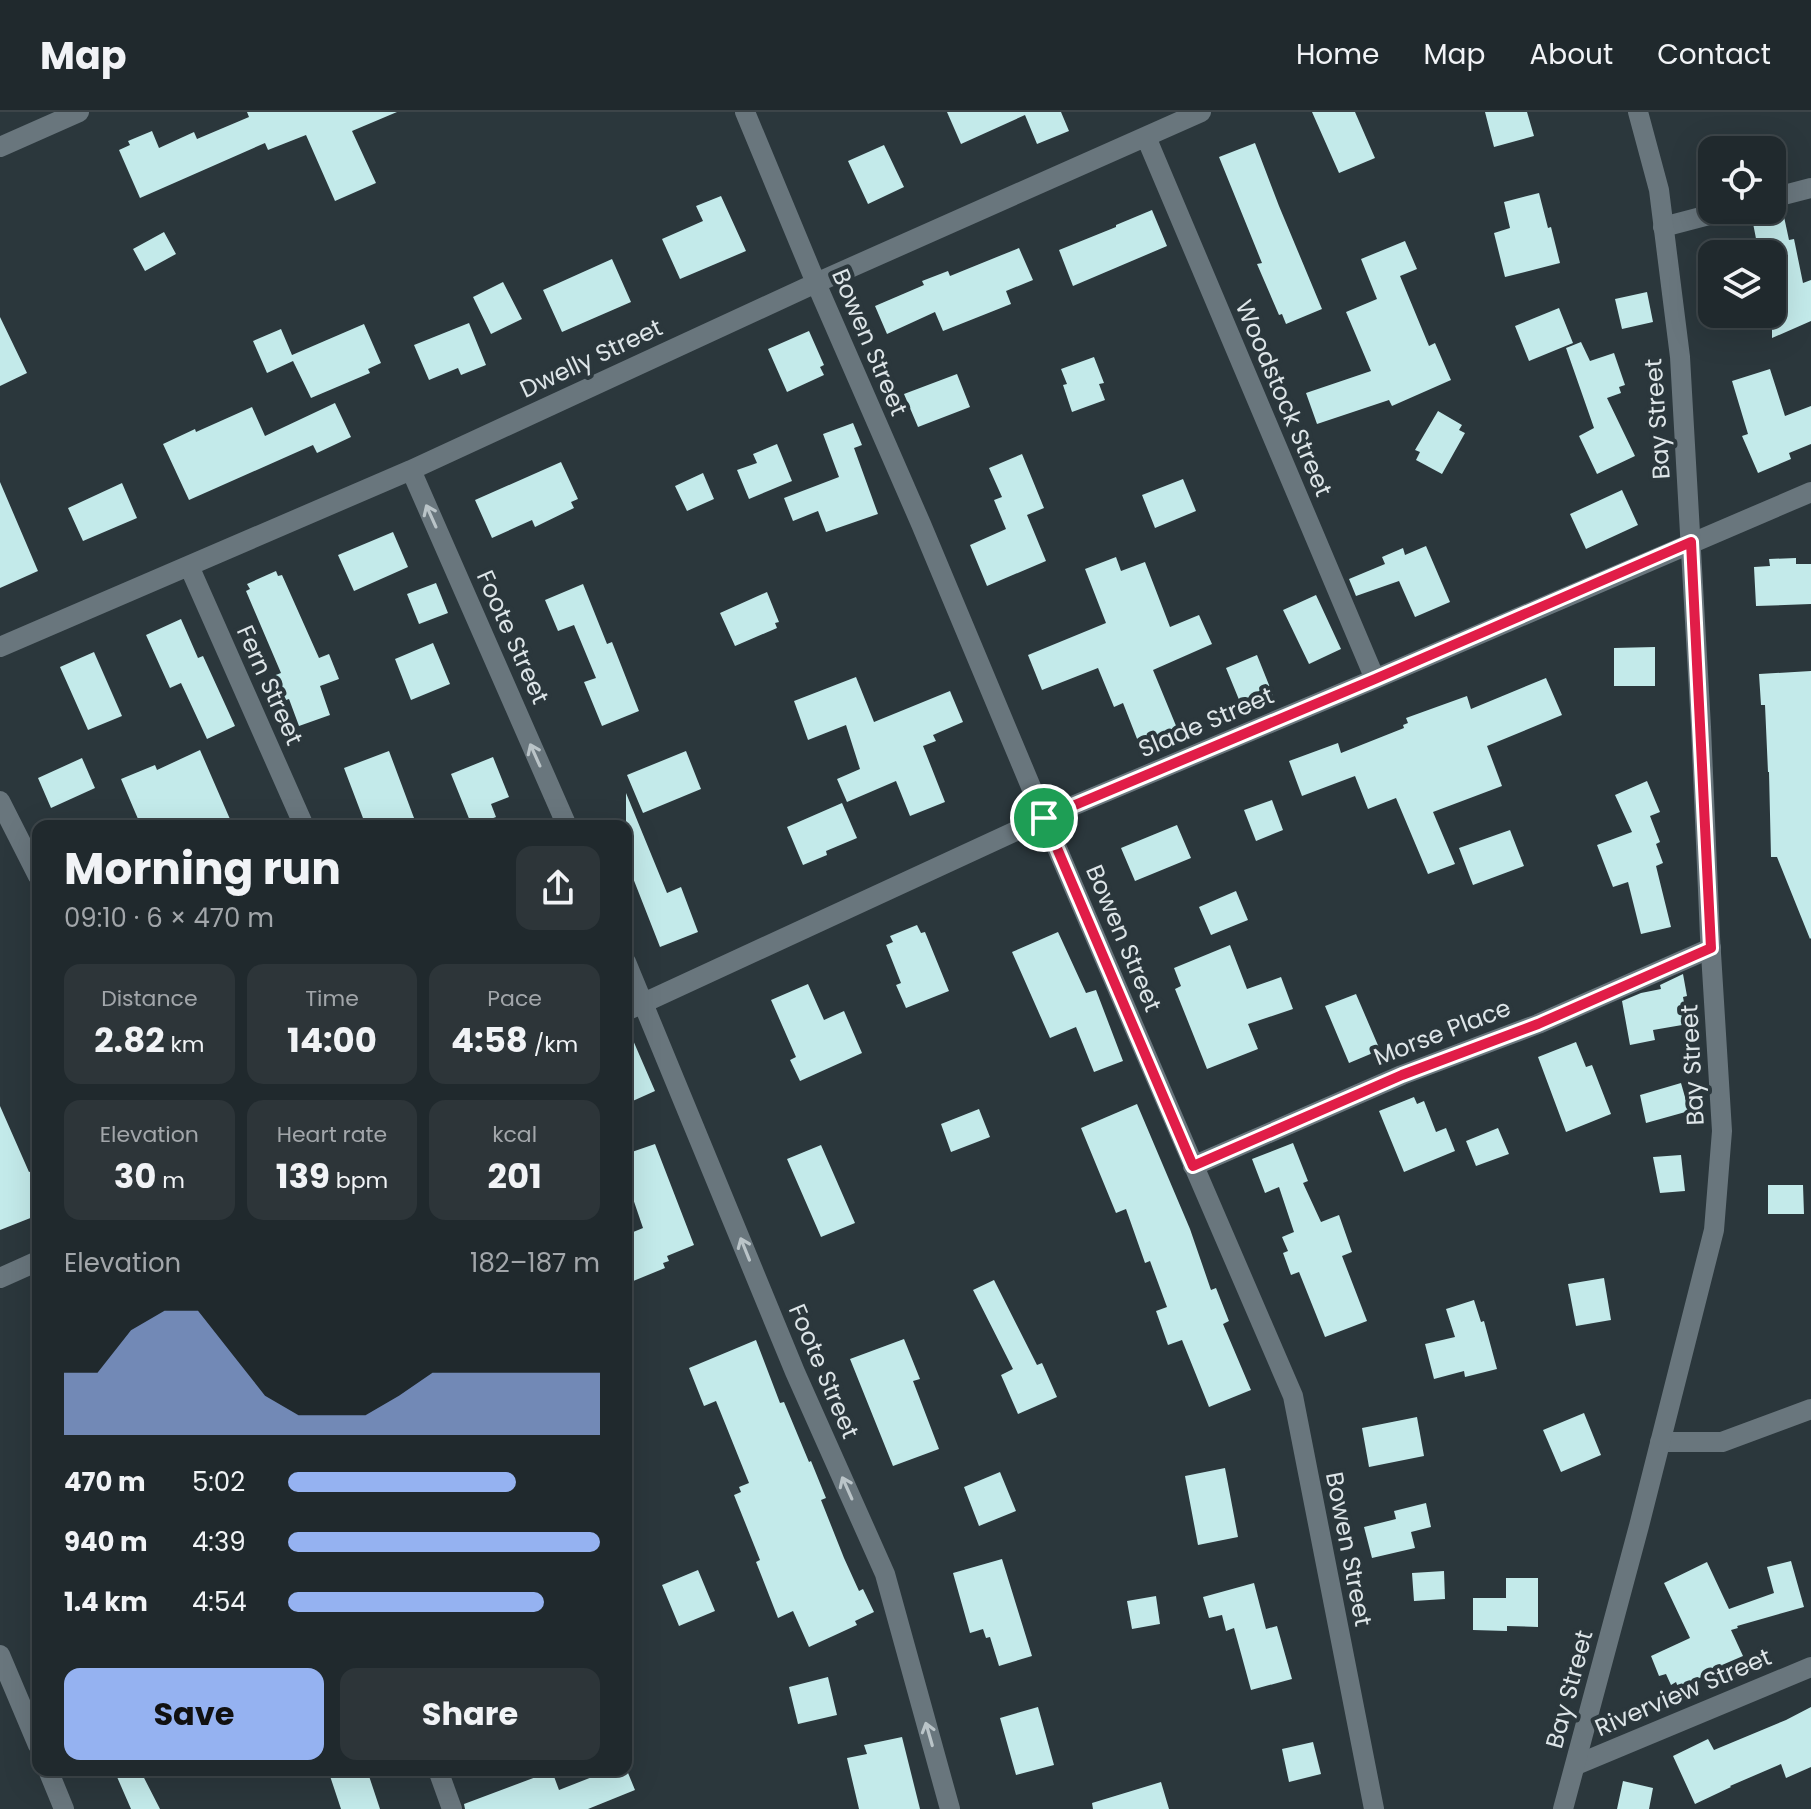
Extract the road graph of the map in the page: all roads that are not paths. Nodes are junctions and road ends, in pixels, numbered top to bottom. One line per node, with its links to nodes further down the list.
1 (79, 112): 6 (street)
2 (745, 112): 11 (street, Bowen Street)
3 (1201, 112): 5 (street, Dwelly Street)
4 (1638, 112): 10 (street, Bay Street)
5 (1146, 137): 11 (street, Dwelly Street); 17 (street, Woodstock Street)
6 (0, 147)
7 (1811, 188): 8 (street)
8 (1786, 194)
9 (1698, 218): 10 (street)
10 (1663, 227): 14 (street, Bay Street)
11 (816, 283): 12 (street, Dwelly Street); 19 (street, Bowen Street)
12 (411, 470): 15 (street, Dwelly Street); 21 (street, Foote Street, one-way to 12)
13 (1811, 492): 14 (street, Slade Street)
14 (1691, 542): 17 (street, Slade Street); 23 (street, Bay Street)
15 (189, 566): 16 (street, Dwelly Street); 20 (street, Fern Street)
16 (0, 647)
17 (1375, 679): 19 (street, Slade Street)
18 (0, 801): 22 (street)
19 (1044, 818): 24 (street, Slade Street); 25 (street, Bowen Street)
20 (301, 820)
21 (564, 820)
22 (32, 864)
23 (1711, 948): 25 (street, Morse Place); 29 (street, Bay Street)
24 (635, 1007): 38 (street, Foote Street, one-way to 24)
25 (1193, 1166): 39 (street, Bowen Street)
26 (32, 1264): 27 (street)
27 (0, 1278)
28 (1811, 1409): 29 (street)
29 (1660, 1442): 33 (street, Bay Street)
30 (0, 1655): 32 (street)
31 (1811, 1667): 33 (street, Riverview Street)
32 (32, 1731)
33 (1576, 1765): 40 (street, Bay Street)
34 (50, 1776): 36 (street)
35 (440, 1776): 37 (street)
36 (64, 1809)
37 (452, 1809)
38 (950, 1809)
39 (1374, 1809)
40 (1563, 1809)

